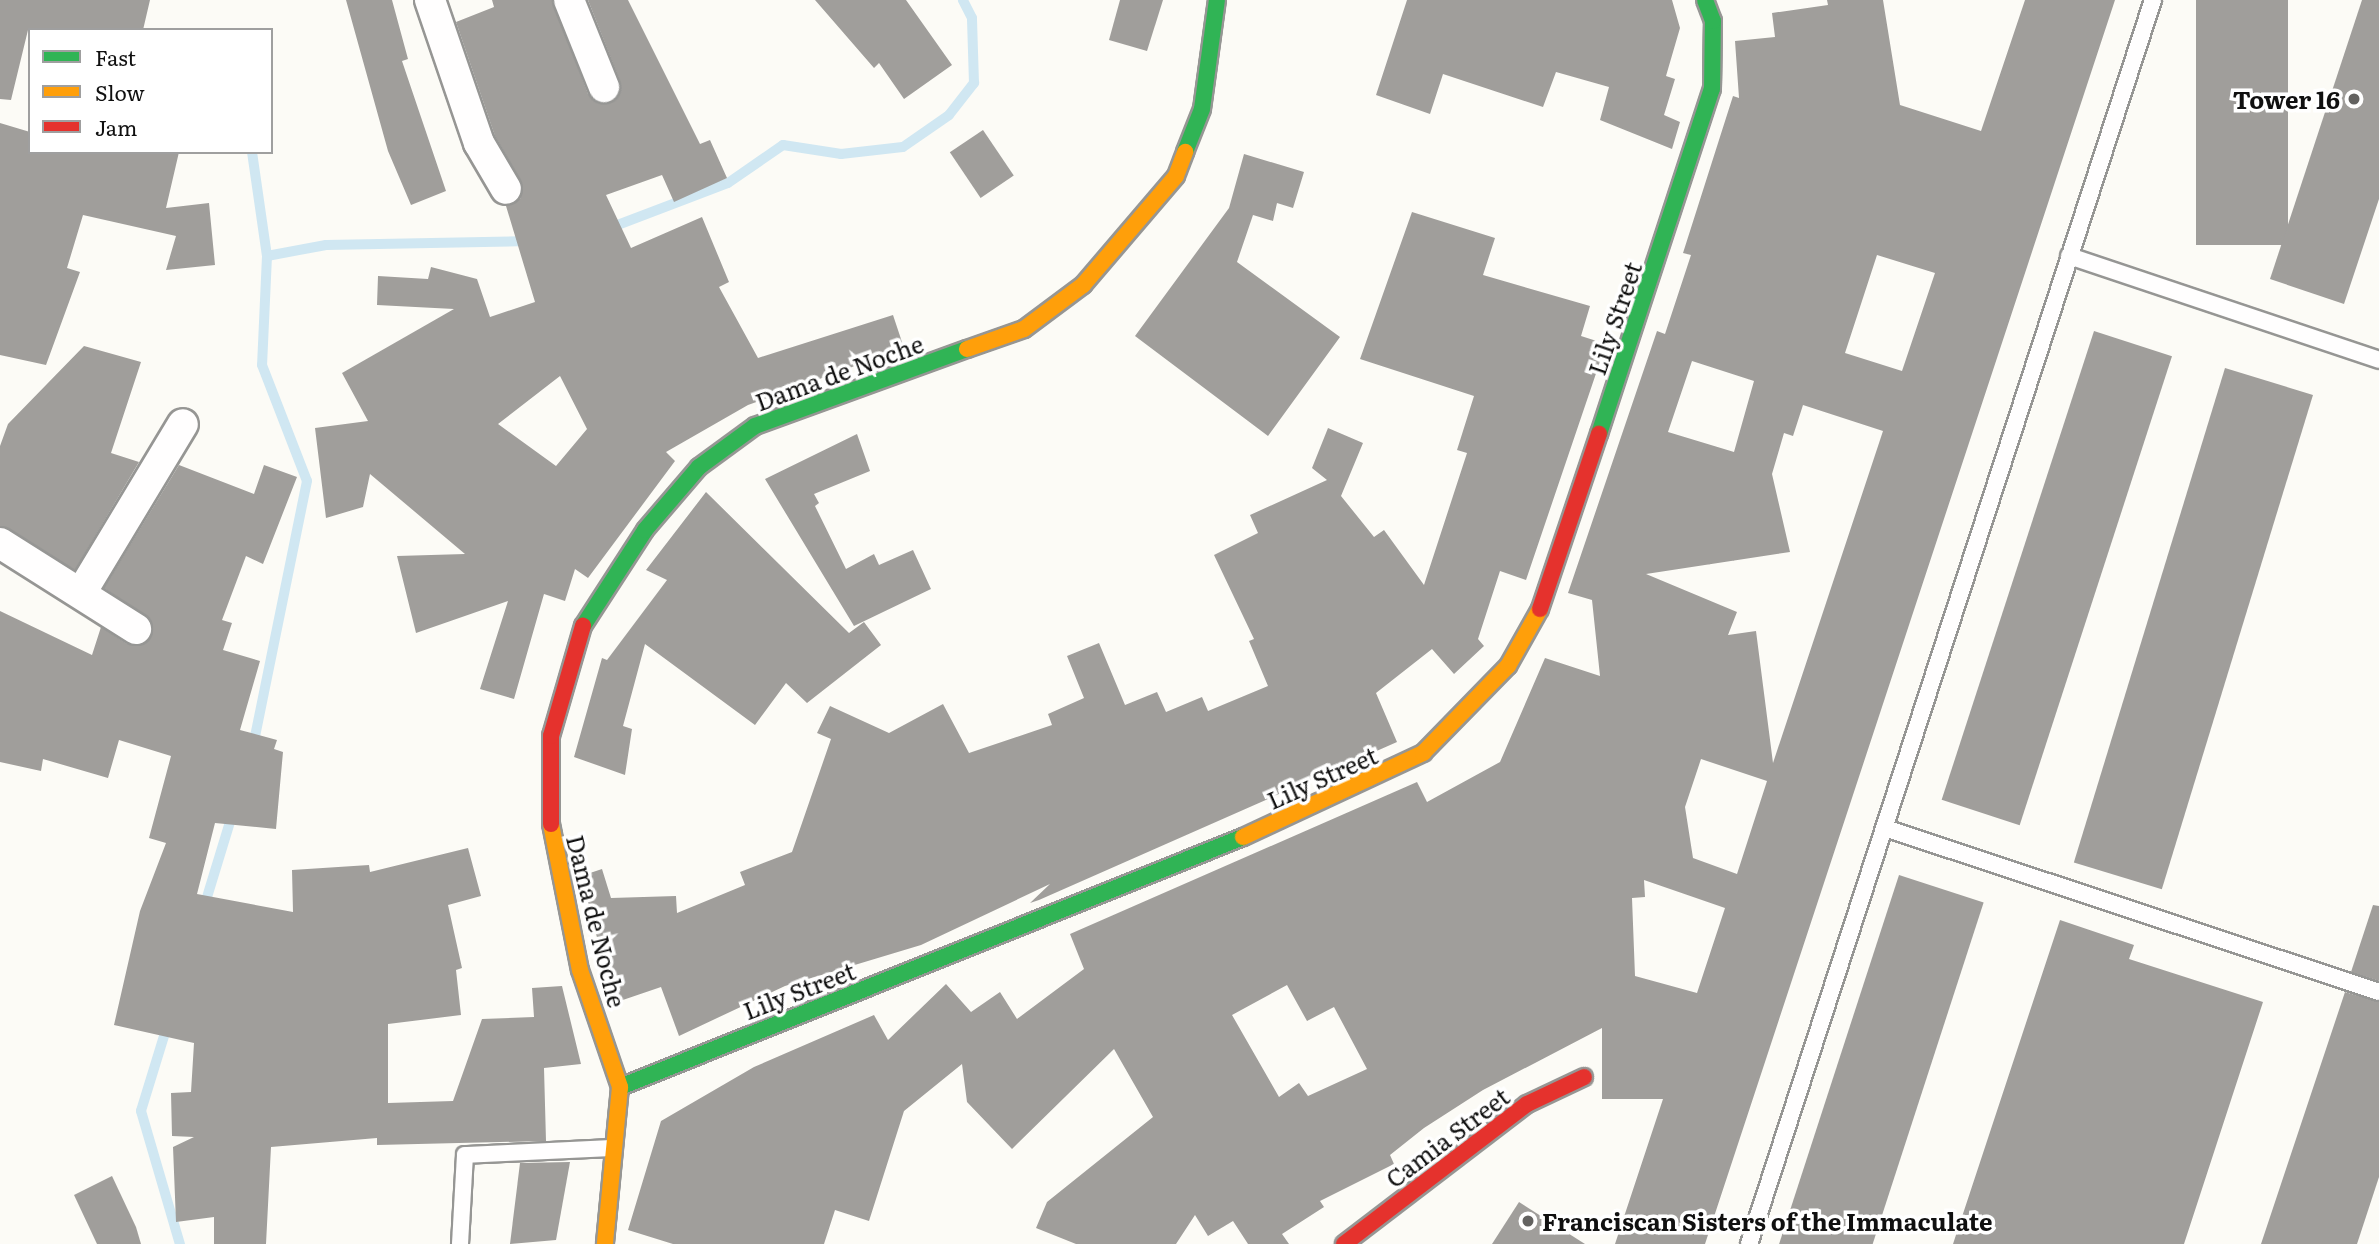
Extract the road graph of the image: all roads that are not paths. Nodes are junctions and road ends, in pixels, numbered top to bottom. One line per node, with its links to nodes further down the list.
1 (430, 0): 7 (street)
2 (569, 0): 6 (street)
3 (1217, 0): 17 (street, Dama de Noche)
4 (1705, 0): 17 (street, Lily Street)
5 (2153, 0): 8 (lane)
6 (604, 87)
7 (506, 189)
8 (2069, 256): 9 (lane); 14 (lane)
9 (2379, 360)
10 (183, 424): 12 (street)
11 (0, 543): 12 (street)
12 (81, 593): 13 (street)
13 (136, 629)
14 (1888, 829): 15 (lane); 22 (lane)
15 (2379, 992)
16 (1584, 1077): 21 (street, Camia Street)
17 (620, 1087): 18 (street)
18 (615, 1148): 19 (lane); 20 (street)
19 (460, 1244)
20 (605, 1244)
21 (1344, 1244)
22 (1749, 1244)

